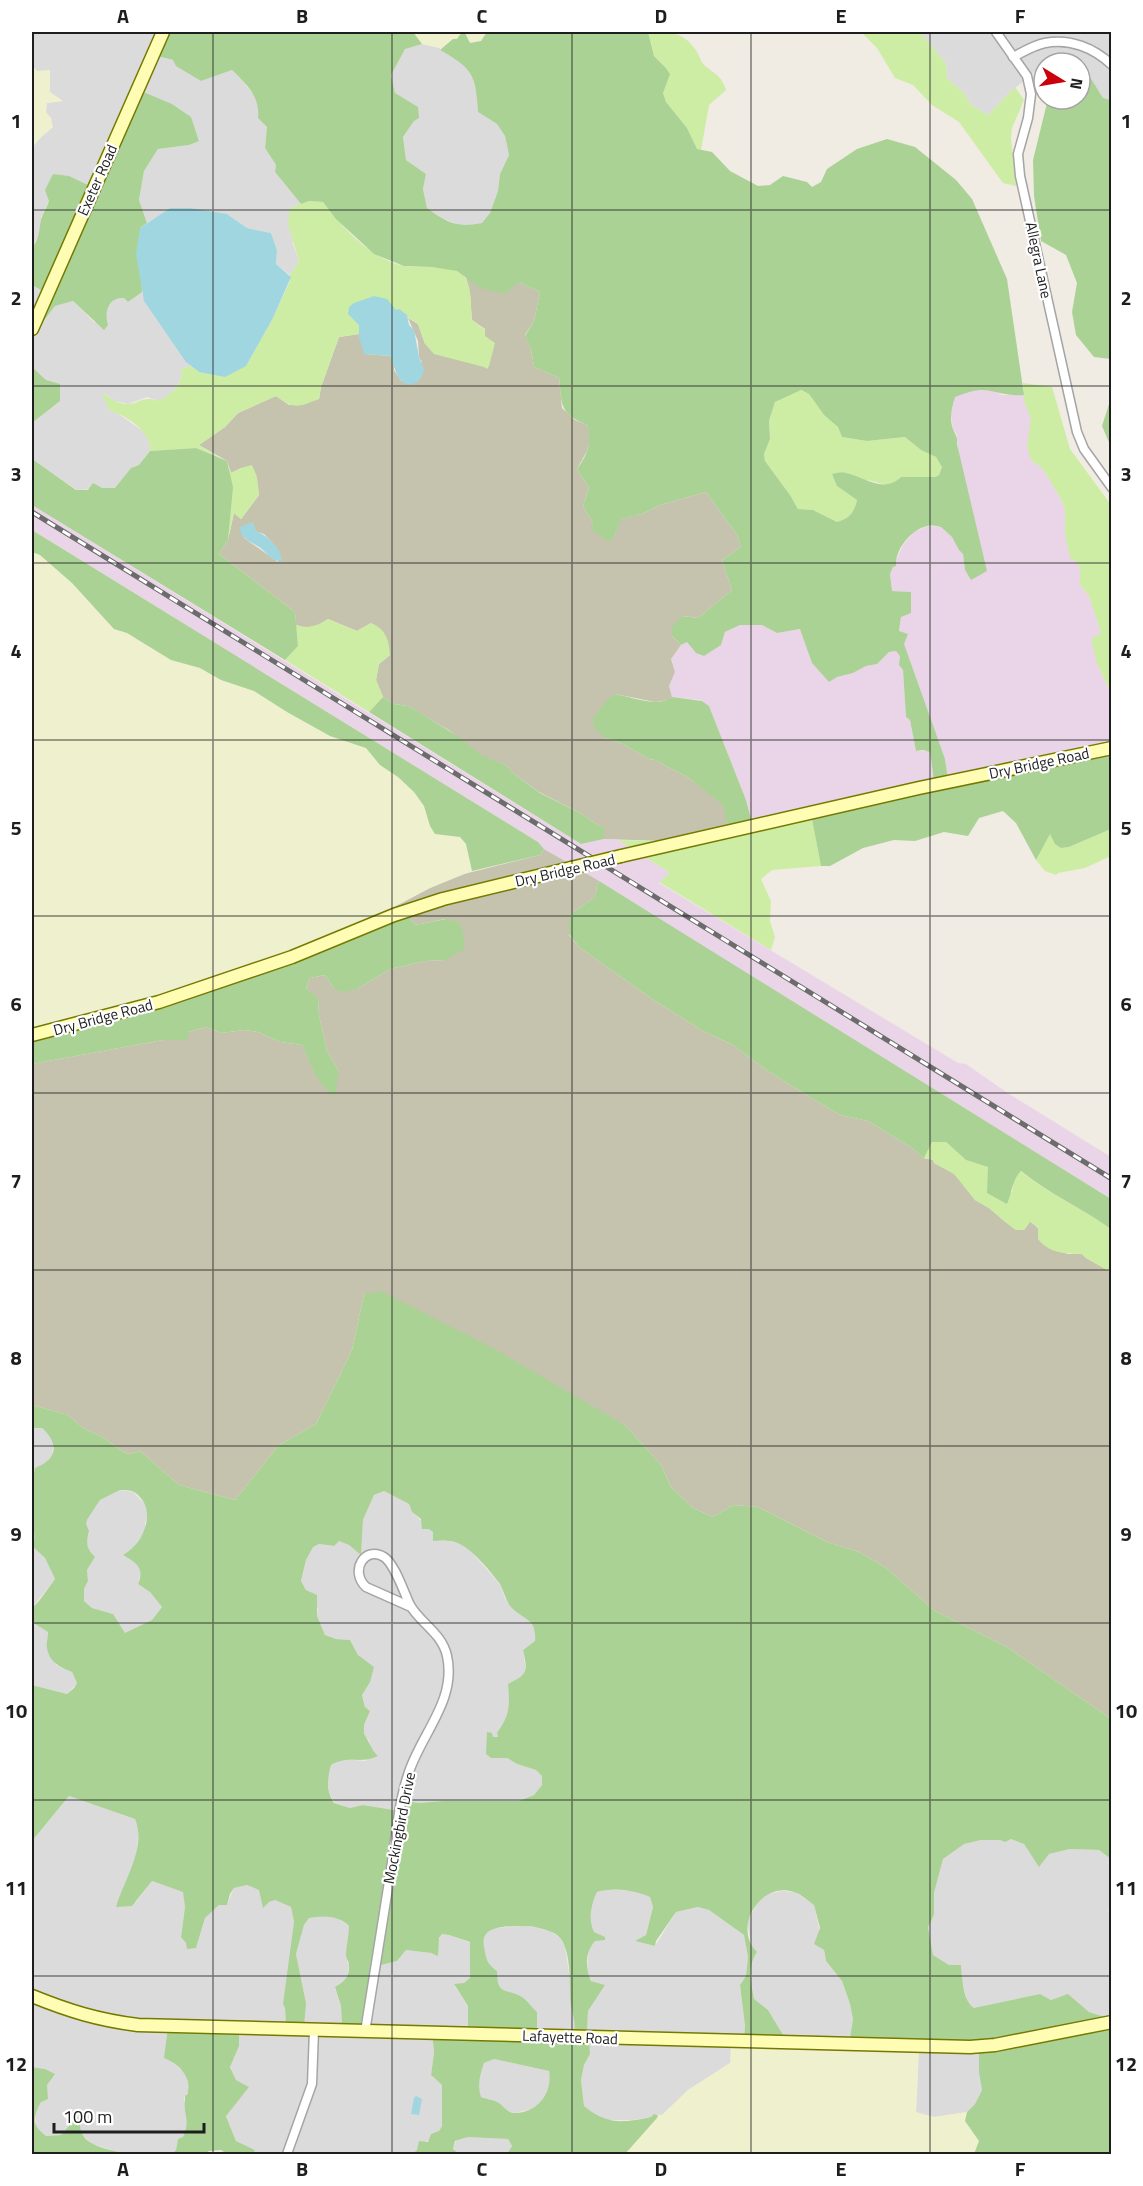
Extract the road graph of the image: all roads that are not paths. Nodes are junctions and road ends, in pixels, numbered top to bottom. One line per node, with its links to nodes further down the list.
1 (163, 32): 5 (street, Exeter Road)
2 (996, 32): 3 (street, Allegra Lane)
3 (1013, 57): 4 (street); 6 (street, Allegra Lane)
4 (1112, 65)
5 (32, 329)
6 (1112, 488)
7 (1112, 748): 8 (street, Dry Bridge Road, bridge)
8 (32, 1035)
9 (411, 1607): 9 (street, Mockingbird Drive); 13 (street, Mockingbird Drive)
10 (32, 1996): 12 (street, Lafayette Road)
11 (1112, 2022): 13 (street, Lafayette Road)
12 (314, 2030): 13 (street, Lafayette Road); 14 (street)
13 (365, 2032)
14 (287, 2154)

